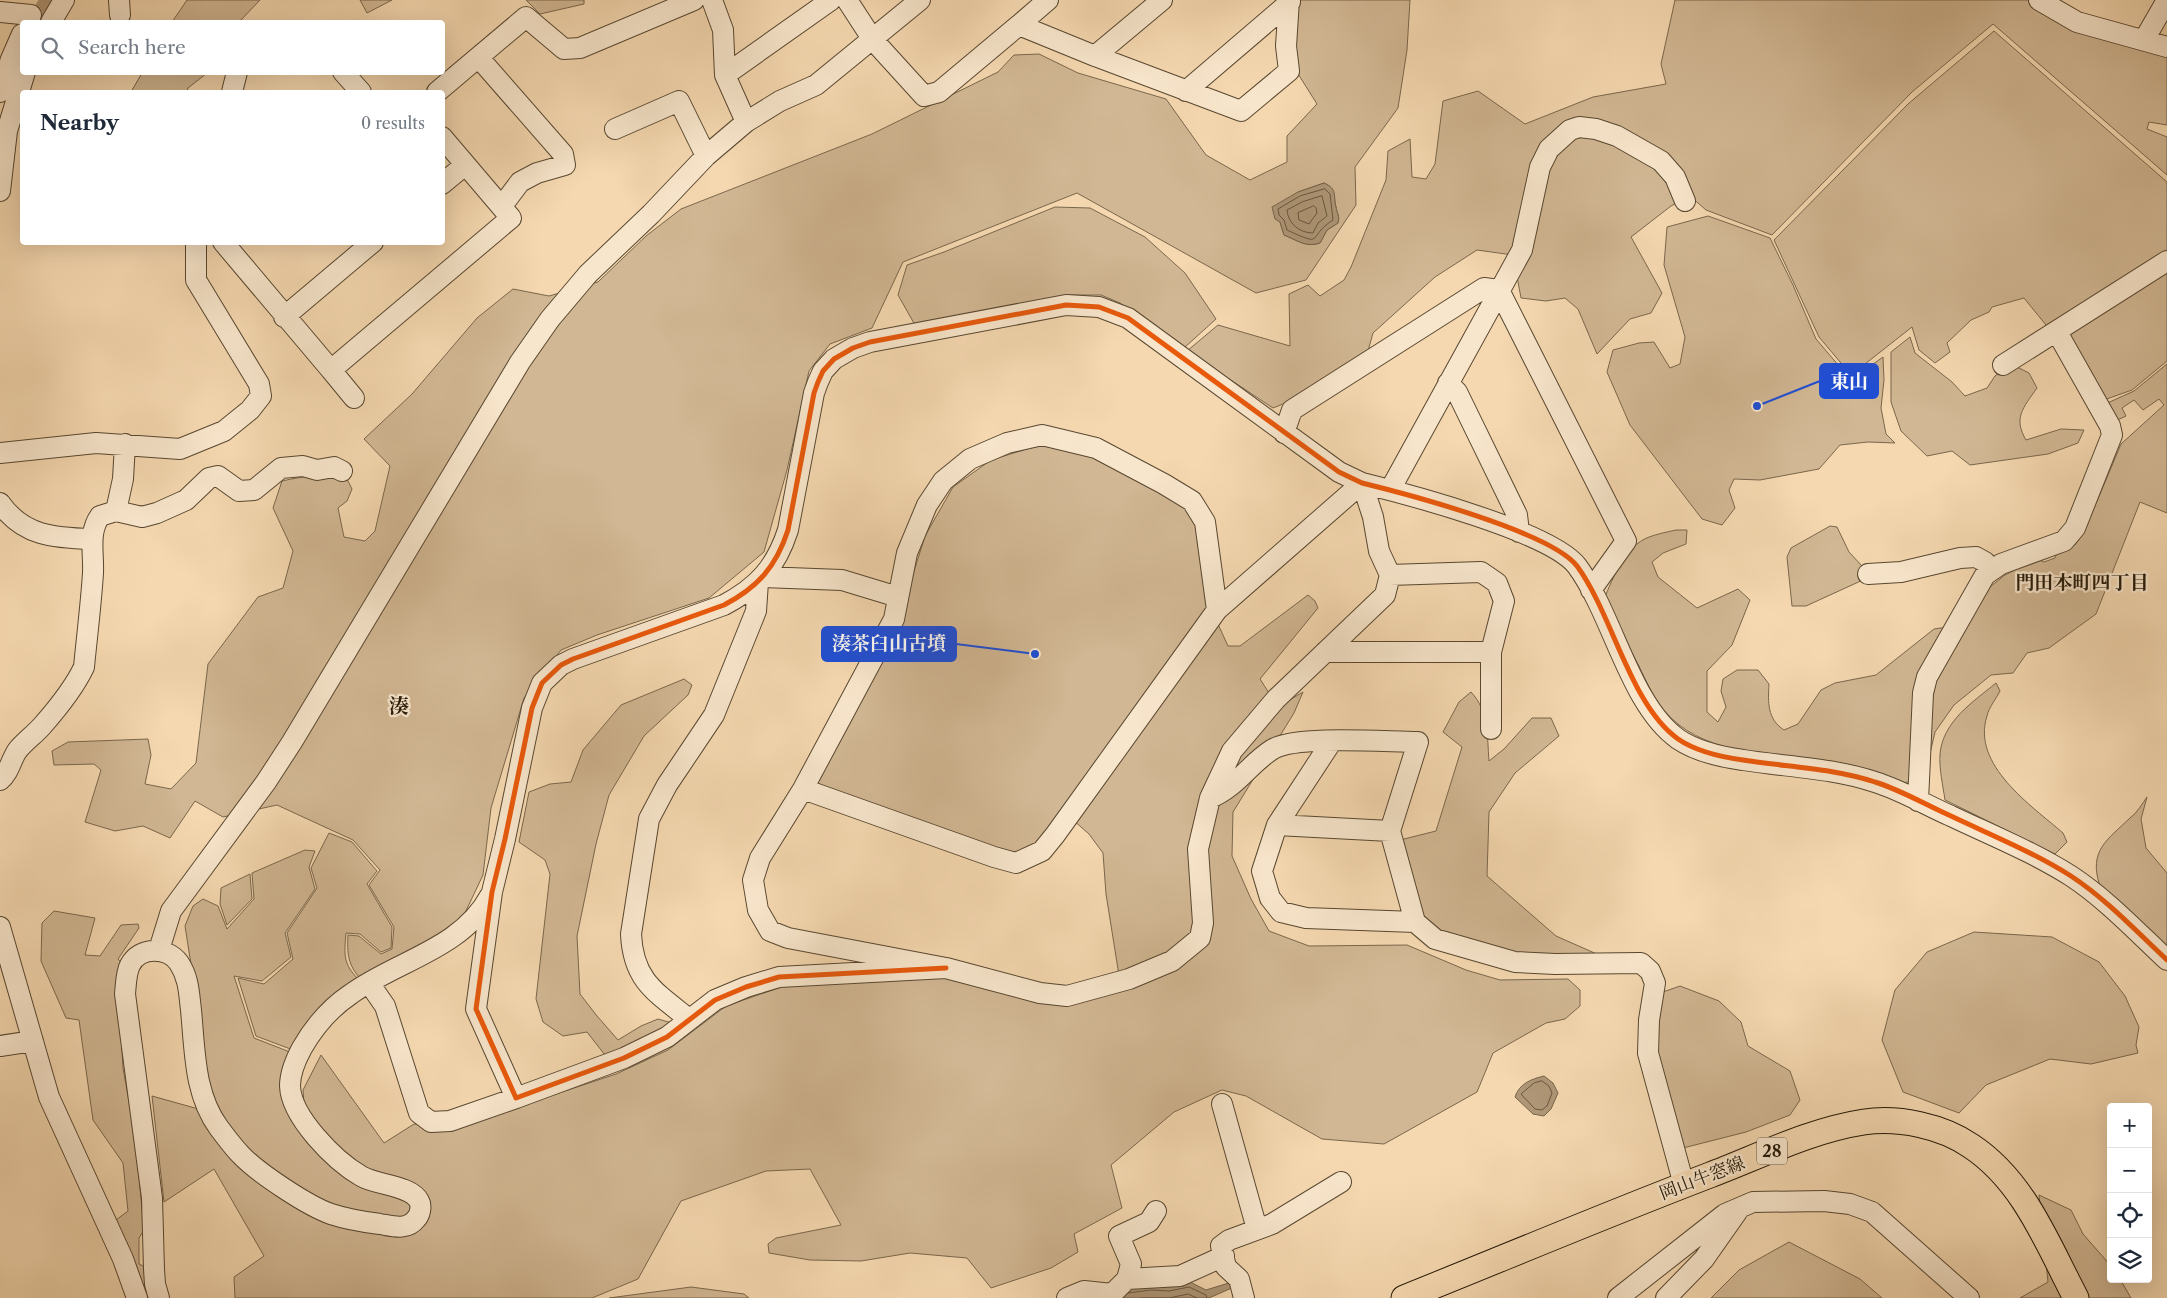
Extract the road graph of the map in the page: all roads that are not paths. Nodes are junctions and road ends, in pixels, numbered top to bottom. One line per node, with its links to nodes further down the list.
1 (64, 0): 14 (street)
2 (694, 0): 21 (street)
3 (712, 0): 25 (street)
4 (831, 0): 25 (street)
5 (847, 0): 17 (street)
6 (920, 0): 17 (street)
7 (1048, 0): 15 (street)
8 (1162, 0): 20 (street)
9 (2039, 0): 18 (street)
10 (2167, 0): 18 (street)
11 (1289, 1): 29 (street); 29 (street)
12 (0, 12): 13 (street)
13 (33, 12)
14 (52, 20)
15 (1019, 25): 17 (street); 20 (street)
16 (20, 39): 30 (street)
17 (873, 40): 31 (street)
18 (2144, 40): 19 (street)
19 (2167, 47)
20 (1095, 56): 29 (street)
21 (478, 58): 26 (street); 40 (street)
22 (24, 75): 30 (street)
23 (236, 75): 27 (street)
24 (346, 75): 28 (street)
25 (725, 75): 31 (street)
26 (443, 82)
27 (232, 90)
28 (359, 90)
29 (1186, 91)
30 (12, 102): 33 (street)
31 (746, 122): 35 (street)
32 (615, 128): 35 (street)
33 (4, 130): 38 (street)
34 (445, 141): 36 (street)
35 (706, 156): 82 (street)
36 (465, 165): 37 (street); 40 (street)
37 (445, 182)
38 (0, 191)
39 (1685, 200): 45 (street)
40 (502, 206): 49 (street)
41 (196, 245): 53 (street)
42 (225, 245): 46 (street)
43 (369, 245): 46 (street)
44 (2167, 261): 47 (street)
45 (1499, 290): 50 (street); 52 (street); 66 (street)
46 (284, 317): 49 (street)
47 (2058, 332): 48 (street); 62 (street)
48 (2003, 365)
49 (330, 370): 51 (street)
50 (1448, 383): 57 (street); 60 (street)
51 (354, 398)
52 (1284, 433): 56 (street); 65 (street)
53 (125, 444): 54 (street); 59 (street)
54 (0, 453)
55 (342, 471): 59 (street)
56 (1362, 483): 57 (street); 64 (street); 68 (street)
57 (1390, 490): 60 (street)
58 (0, 503): 61 (street)
59 (116, 512): 61 (street)
60 (1519, 532): 66 (street)
61 (92, 539): 73 (street)
62 (1992, 570): 63 (street); 76 (street)
63 (1868, 574)
64 (1390, 575): 69 (street); 70 (street)
65 (760, 580): 67 (street); 79 (street); 86 (street)
66 (1591, 590): 76 (street)
67 (898, 597): 68 (street); 74 (street)
68 (1217, 610): 74 (street)
69 (1324, 652): 70 (street); 75 (street)
70 (1491, 652): 71 (street)
71 (1491, 729)
72 (1332, 741): 75 (street); 77 (street); 78 (street)
73 (0, 780)
74 (803, 789): 84 (street)
75 (1210, 798): 84 (street)
76 (1918, 801): 83 (street)
77 (1277, 825): 78 (street); 80 (street)
78 (1390, 830): 80 (street)
79 (492, 892): 85 (street); 89 (street)
80 (1416, 922): 92 (street)
81 (0, 927): 87 (street)
82 (160, 950): 85 (street); 99 (street)
83 (2167, 960)
84 (946, 968): 86 (street)
85 (369, 983): 89 (street)
86 (689, 1019): 89 (street)
87 (33, 1041): 88 (street); 98 (street)
88 (0, 1046)
89 (516, 1098)
90 (1222, 1104): 95 (street)
91 (1342, 1182): 95 (street)
92 (1684, 1185): 102 (main road, 岡山牛窓線 / 28); 106 (main road, 岡山牛窓線 / 28)
93 (1740, 1208): 103 (street); 104 (street); 105 (street)
94 (1156, 1211): 97 (street)
95 (1258, 1229): 96 (street)
96 (1224, 1256): 97 (street); 101 (street)
97 (1128, 1280): 100 (street)
98 (137, 1298)
99 (159, 1298)
100 (1068, 1298)
101 (1244, 1298)
102 (1404, 1298)
103 (1618, 1298)
104 (1666, 1298)
105 (1968, 1298)
106 (2076, 1298)

